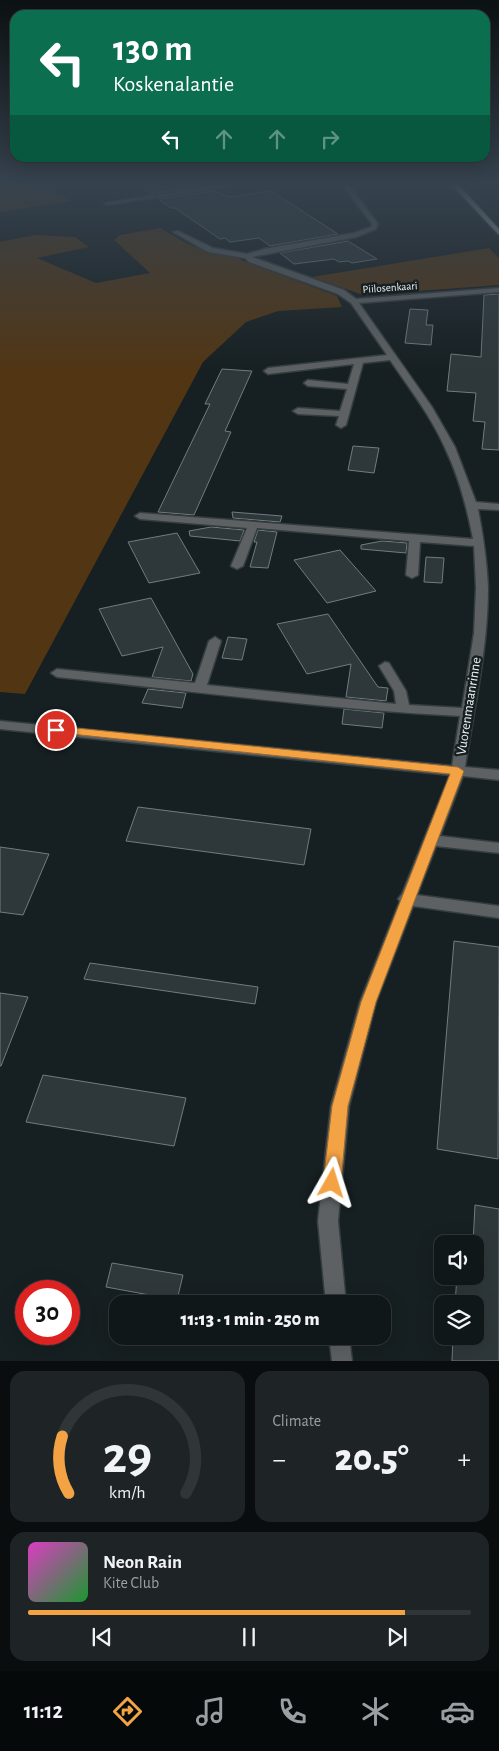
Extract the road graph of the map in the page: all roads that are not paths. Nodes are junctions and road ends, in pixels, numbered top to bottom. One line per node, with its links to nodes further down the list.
1 (202, 246): 3 (street, Piilosenkaari)
2 (296, 246): 3 (street)
3 (247, 256): 5 (street, Piilosenkaari)
4 (499, 290): 5 (street, Piilosenkaari)
5 (354, 301): 6 (street, Vuorenmaanrinne)
6 (392, 358): 7 (street); 14 (street, Vuorenmaanrinne)
7 (359, 361): 8 (street); 10 (street)
8 (268, 372)
9 (308, 383): 10 (street)
10 (352, 387): 12 (street)
11 (298, 411): 12 (street)
12 (344, 414): 13 (street)
13 (341, 425)
14 (472, 505): 15 (street); 19 (street, Vuorenmaanrinne)
15 (499, 507)
16 (140, 516): 17 (street)
17 (253, 525): 18 (street); 20 (street)
18 (415, 538): 19 (street); 21 (street)
19 (479, 543): 27 (street, Vuorenmaanrinne)
20 (237, 566)
21 (412, 576)
22 (215, 641): 25 (street)
23 (385, 666): 26 (street)
24 (56, 673): 25 (street)
25 (200, 688): 26 (street)
26 (402, 709): 27 (street)
27 (467, 712): 29 (street, Vuorenmaanrinne)
28 (0, 725): 29 (street)
29 (458, 771): 30 (street); 31 (street, Vuorenmaanrinne)
30 (499, 775)
31 (430, 840): 32 (street); 33 (street, Vuorenmaanrinne)
32 (499, 848)
33 (406, 899): 34 (street); 35 (street, Vuorenmaanrinne)
34 (499, 912)
35 (335, 1295)
36 (340, 1345): 37 (street)
37 (342, 1361)

